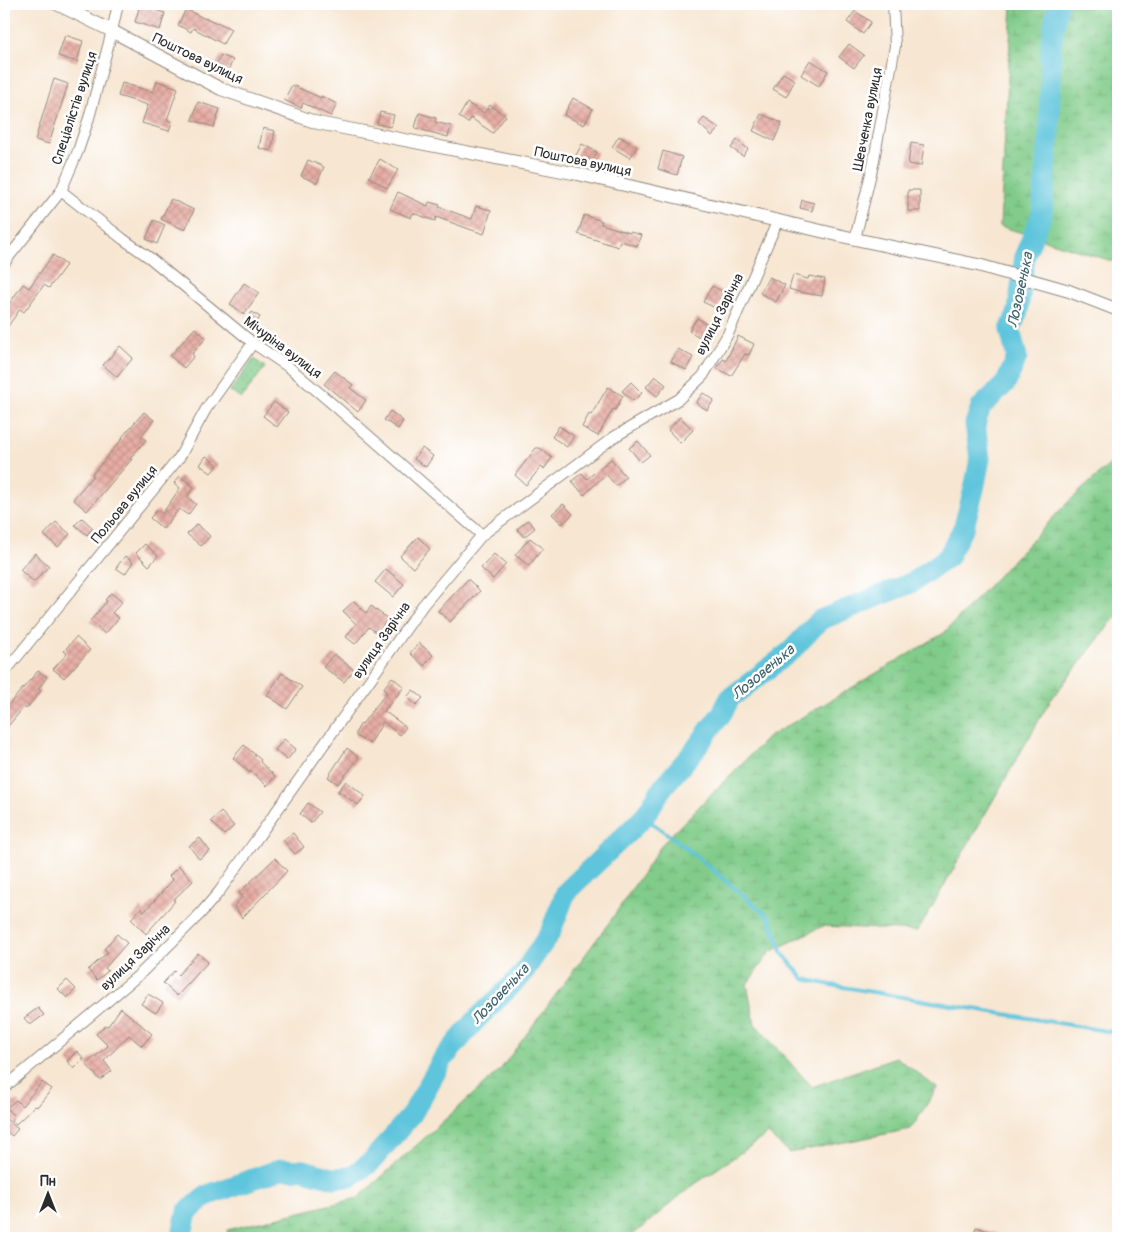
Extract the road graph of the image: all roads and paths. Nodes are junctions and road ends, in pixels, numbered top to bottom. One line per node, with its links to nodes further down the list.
1 (57, 4): 4 (street, Поштова вулиця)
2 (118, 4): 4 (street, Спеціалістів вулиця)
3 (893, 4): 7 (street, Шевченка вулиця)
4 (112, 31): 5 (street, Спеціалістів вулиця); 6 (street, Поштова вулиця)
5 (61, 190): 8 (street, Спеціалістів вулиця); 10 (street, Мічуріна вулиця)
6 (778, 220): 7 (street, Поштова вулиця); 11 (street, вулиця Зарічна)
7 (855, 239): 9 (street, Поштова вулиця)
8 (4, 263)
9 (1118, 310)
10 (253, 343): 11 (street, Мічуріна вулиця); 12 (street, Польова вулиця)
11 (482, 535): 13 (street, вулиця Зарічна)
12 (4, 673)
13 (4, 1088)

